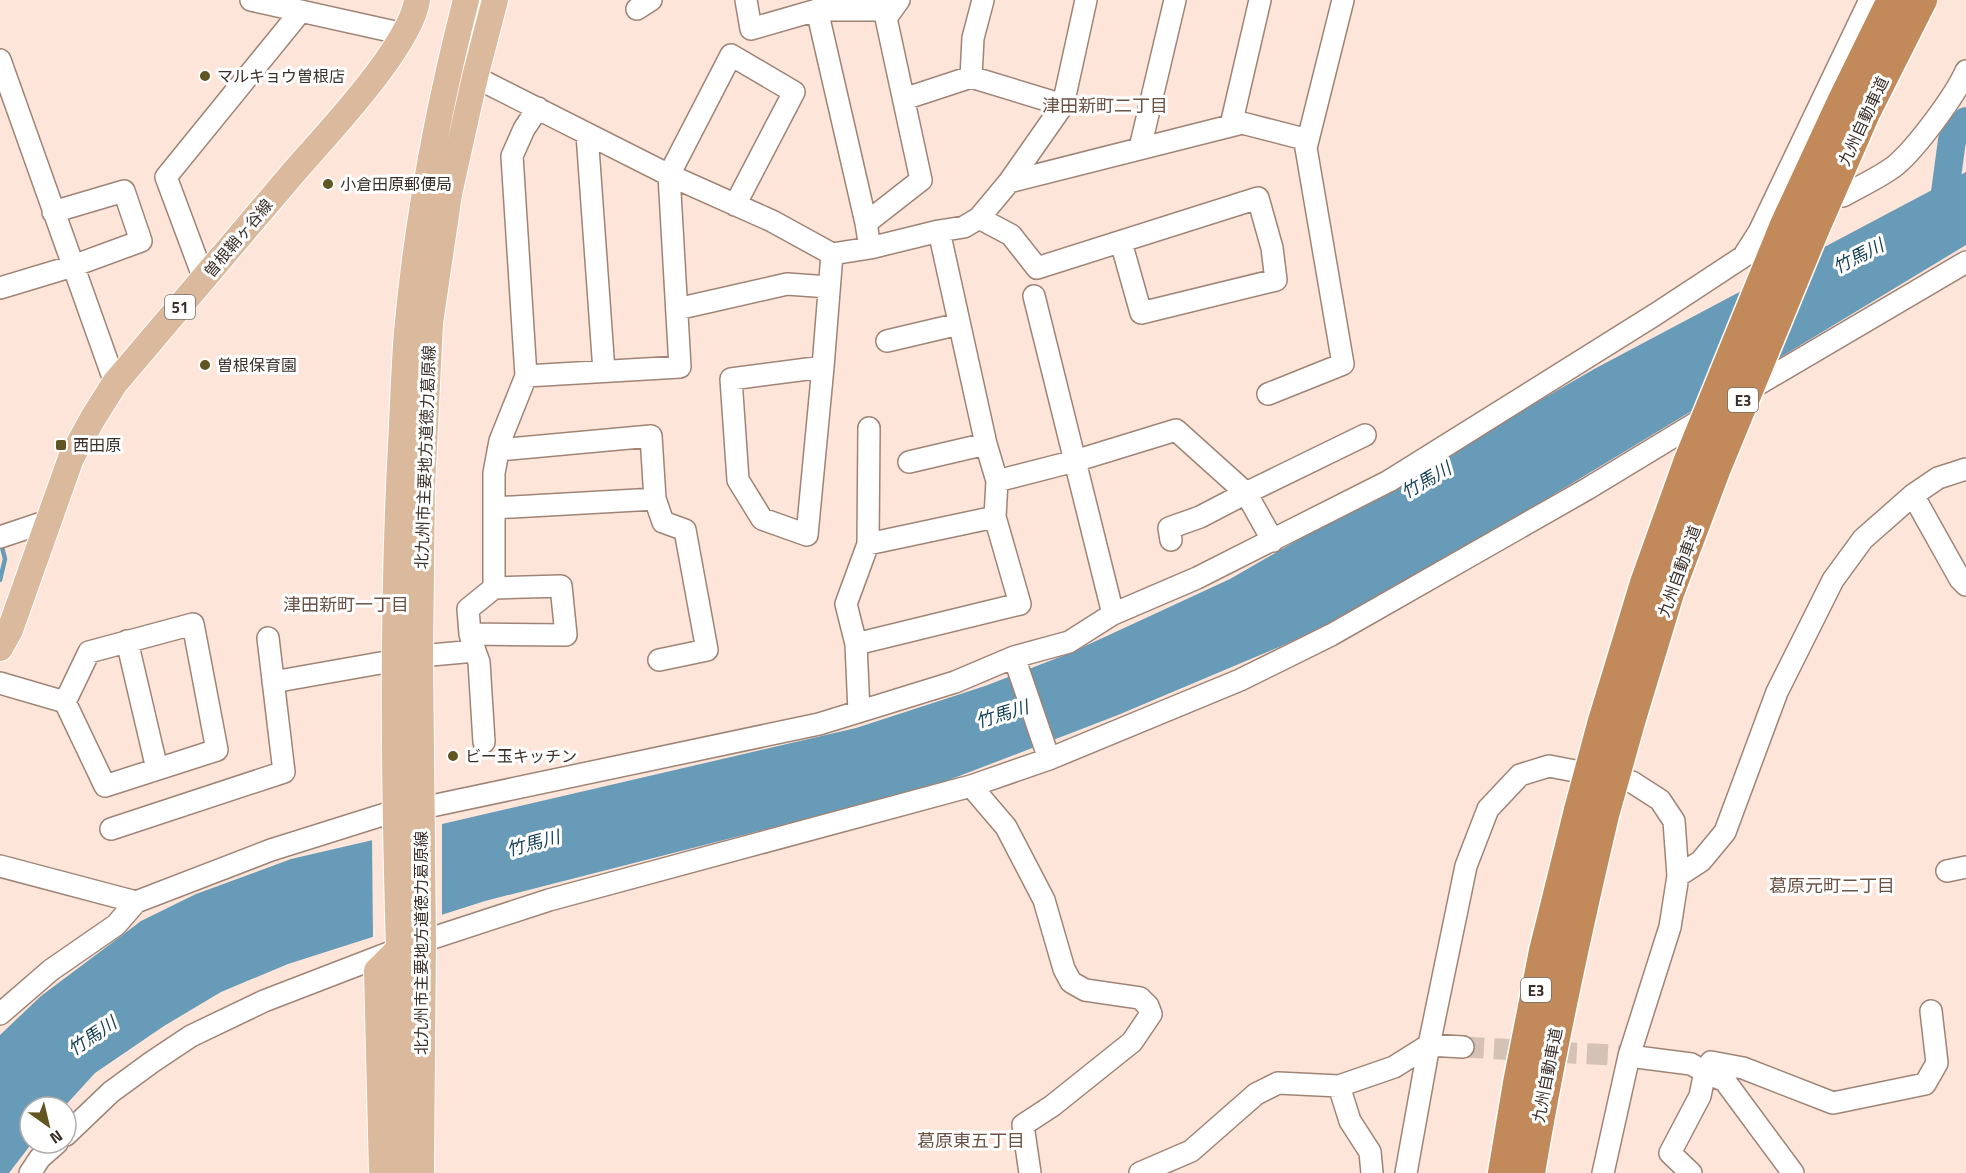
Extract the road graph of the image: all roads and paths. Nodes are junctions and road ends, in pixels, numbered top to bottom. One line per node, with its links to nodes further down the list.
1 (251, 0): 16 (street)
2 (417, 0): 17 (main road, 曽根鞘ヶ谷線 / 51)
3 (466, 0): 19 (main road, 北九州市主要地方道徳力葛原線)
4 (495, 0): 20 (main road, 北九州市主要地方道徳力葛原線)
5 (746, 0): 15 (street)
6 (983, 0): 21 (street)
7 (1086, 0): 24 (street)
8 (1175, 0): 29 (street)
9 (1260, 0): 26 (street)
10 (1343, 0): 28 (street)
11 (1870, 0): 71 (street)
12 (1892, 0): 93 (highway, 九州自動車道 / E3, bridge)
13 (1922, 0): 93 (highway, 九州自動車道 / E3, bridge)
14 (895, 5): 15 (street); 23 (street)
15 (817, 10): 36 (street)
16 (301, 11): 17 (street); 43 (street)
17 (404, 34): 43 (main road, 曽根鞘ヶ谷線 / 51)
18 (0, 60): 34 (street)
19 (447, 74): 20 (street); 84 (main road, 北九州市主要地方道徳力葛原線)
20 (475, 77): 25 (street); 81 (main road, 北九州市主要地方道徳力葛原線)
21 (971, 77): 23 (street); 24 (street)
22 (1964, 78): 32 (street)
23 (904, 99): 36 (street)
24 (1063, 105): 31 (street)
25 (538, 108): 27 (street); 52 (street)
26 (1231, 125): 28 (street); 29 (street)
27 (587, 134): 30 (street); 51 (street)
28 (1308, 140): 54 (street)
29 (1140, 148): 31 (street)
30 (669, 175): 33 (street); 33 (street); 47 (street)
31 (1009, 182): 35 (street)
32 (1844, 196)
33 (735, 205): 40 (street)
34 (53, 212): 42 (street); 42 (street)
35 (979, 218): 37 (street); 38 (street)
36 (866, 223): 39 (street)
37 (939, 231): 39 (street); 48 (street)
38 (1121, 242): 38 (street)
39 (870, 248): 40 (street)
40 (832, 254): 44 (street)
41 (1966, 262): 90 (street)
42 (73, 266): 45 (street); 53 (street)
43 (204, 279): 53 (main road, 曽根鞘ヶ谷線 / 51)
44 (829, 286): 47 (street); 50 (street)
45 (0, 288)
46 (1034, 296): 59 (street)
47 (677, 309): 51 (street)
48 (959, 324): 49 (street); 57 (street)
49 (887, 341)
50 (822, 367): 50 (street)
51 (604, 371): 52 (street)
52 (526, 376): 58 (street)
53 (115, 383): 68 (main road, 曽根鞘ヶ谷線 / 51)
54 (1268, 394)
55 (869, 428): 72 (street)
56 (1365, 435): 63 (street)
57 (986, 444): 60 (street); 62 (street)
58 (498, 450): 65 (street); 66 (street)
59 (1075, 461): 62 (street); 63 (street); 75 (street)
60 (909, 462)
61 (1966, 468): 64 (street)
62 (998, 481): 67 (street)
63 (1246, 493): 70 (street); 71 (street)
64 (1913, 495): 73 (street); 98 (street)
65 (655, 499): 66 (street); 83 (street)
66 (494, 508): 74 (street)
67 (995, 518): 72 (street); 79 (street)
68 (48, 521): 69 (street); 80 (main road, 曽根鞘ヶ谷線 / 51)
69 (0, 537)
70 (1171, 540)
71 (1273, 541): 75 (street)
72 (868, 544): 79 (street)
73 (1966, 585)
74 (494, 588): 78 (street); 78 (street)
75 (1113, 614): 82 (street)
76 (268, 638): 85 (street)
77 (127, 641): 87 (street); 91 (street); 91 (street)
78 (472, 643): 81 (street); 89 (street)
79 (856, 644): 88 (street)
80 (0, 648)
81 (420, 656): 84 (street); 94 (main road, 北九州市主要地方道徳力葛原線)
82 (1014, 657): 88 (street); 90 (street)
83 (659, 660)
84 (394, 662): 85 (street); 95 (main road, 北九州市主要地方道徳力葛原線)
85 (273, 682): 96 (street)
86 (0, 683): 87 (street)
87 (65, 702): 91 (street)
88 (859, 712): 94 (street)
89 (484, 741)
90 (1049, 759): 92 (street)
91 (157, 769)
92 (971, 786): 100 (street); 115 (street)
93 (1591, 813): 119 (highway, 九州自動車道 / E3); 120 (highway, 九州自動車道 / E3)
94 (422, 815): 95 (street); 100 (main road, 北九州市主要地方道徳力葛原線)
95 (395, 818): 99 (street); 100 (main road, 北九州市主要地方道徳力葛原線)
96 (111, 829)
97 (0, 866): 99 (street)
98 (1678, 876): 103 (street); 105 (street)
99 (136, 902): 102 (street)
100 (410, 939): 108 (street); 111 (main road); 112 (main road, 北九州市主要地方道徳力葛原線); 113 (main road, 北九州市主要地方道徳力葛原線); 114 (main road)
101 (1932, 1011): 106 (street)
102 (0, 1014)
103 (1429, 1045): 104 (street); 107 (street); 118 (street)
104 (1463, 1047)
105 (1629, 1056): 106 (street); 121 (street)
106 (1705, 1072): 122 (street); 123 (street)
107 (1339, 1086): 116 (street); 117 (street)
108 (78, 1124)
109 (43, 1155): 110 (street)
110 (30, 1173)
111 (382, 1173)
112 (400, 1173)
113 (421, 1173)
114 (439, 1173)
115 (1030, 1173)
116 (1140, 1173)
117 (1372, 1173)
118 (1406, 1173)
119 (1503, 1173)
120 (1530, 1173)
121 (1603, 1173)
122 (1691, 1173)
123 (1793, 1173)

